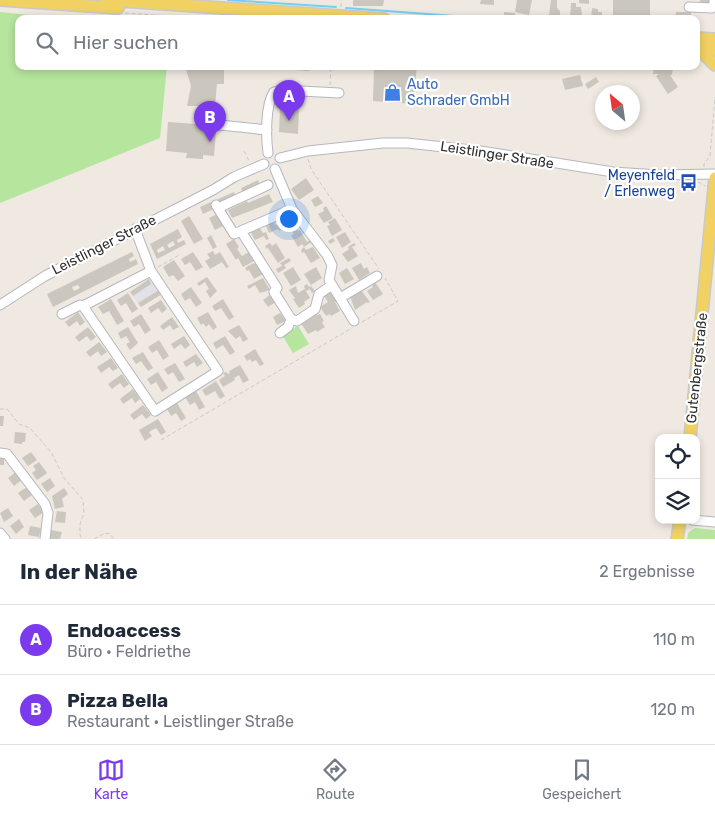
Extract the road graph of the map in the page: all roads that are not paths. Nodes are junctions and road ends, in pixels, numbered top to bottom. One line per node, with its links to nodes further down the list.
1 (0, 0): 5 (main road)
2 (106, 0): 6 (main road)
3 (714, 0): 4 (street)
4 (689, 7)
5 (213, 15)
6 (325, 15)
7 (700, 38): 8 (main road)
8 (715, 39)
9 (700, 49): 10 (main road)
10 (715, 50)
11 (700, 52): 12 (main road)
12 (715, 65)
13 (334, 93): 15 (street)
14 (220, 125): 15 (street)
15 (267, 130): 16 (street)
16 (268, 153): 17 (street); 18 (street)
17 (280, 158): 19 (street); 21 (street, Leistlinger Straße)
18 (264, 164): 19 (street); 24 (street, Leistlinger Straße)
19 (275, 169): 23 (street)
20 (715, 174): 21 (street, Leistlinger Straße)
21 (710, 176): 36 (main road, Gutenbergstraße)
22 (268, 185): 25 (street)
23 (292, 209): 25 (street); 28 (street)
24 (134, 229): 26 (street); 30 (street, Leistlinger Straße)
25 (241, 231): 33 (street)
26 (151, 270): 31 (street); 31 (street)
27 (377, 276): 29 (street)
28 (332, 285): 29 (street); 33 (street)
29 (340, 298): 34 (street)
30 (0, 305)
31 (83, 306): 32 (street)
32 (62, 314)
33 (291, 320): 35 (street)
34 (354, 322)
35 (280, 333)
36 (690, 434)
37 (0, 453): 43 (street)
38 (700, 521): 39 (street)
39 (715, 522)
40 (679, 524): 44 (main road)
41 (0, 533): 42 (street)
42 (5, 539)
43 (44, 539)
44 (677, 539)

